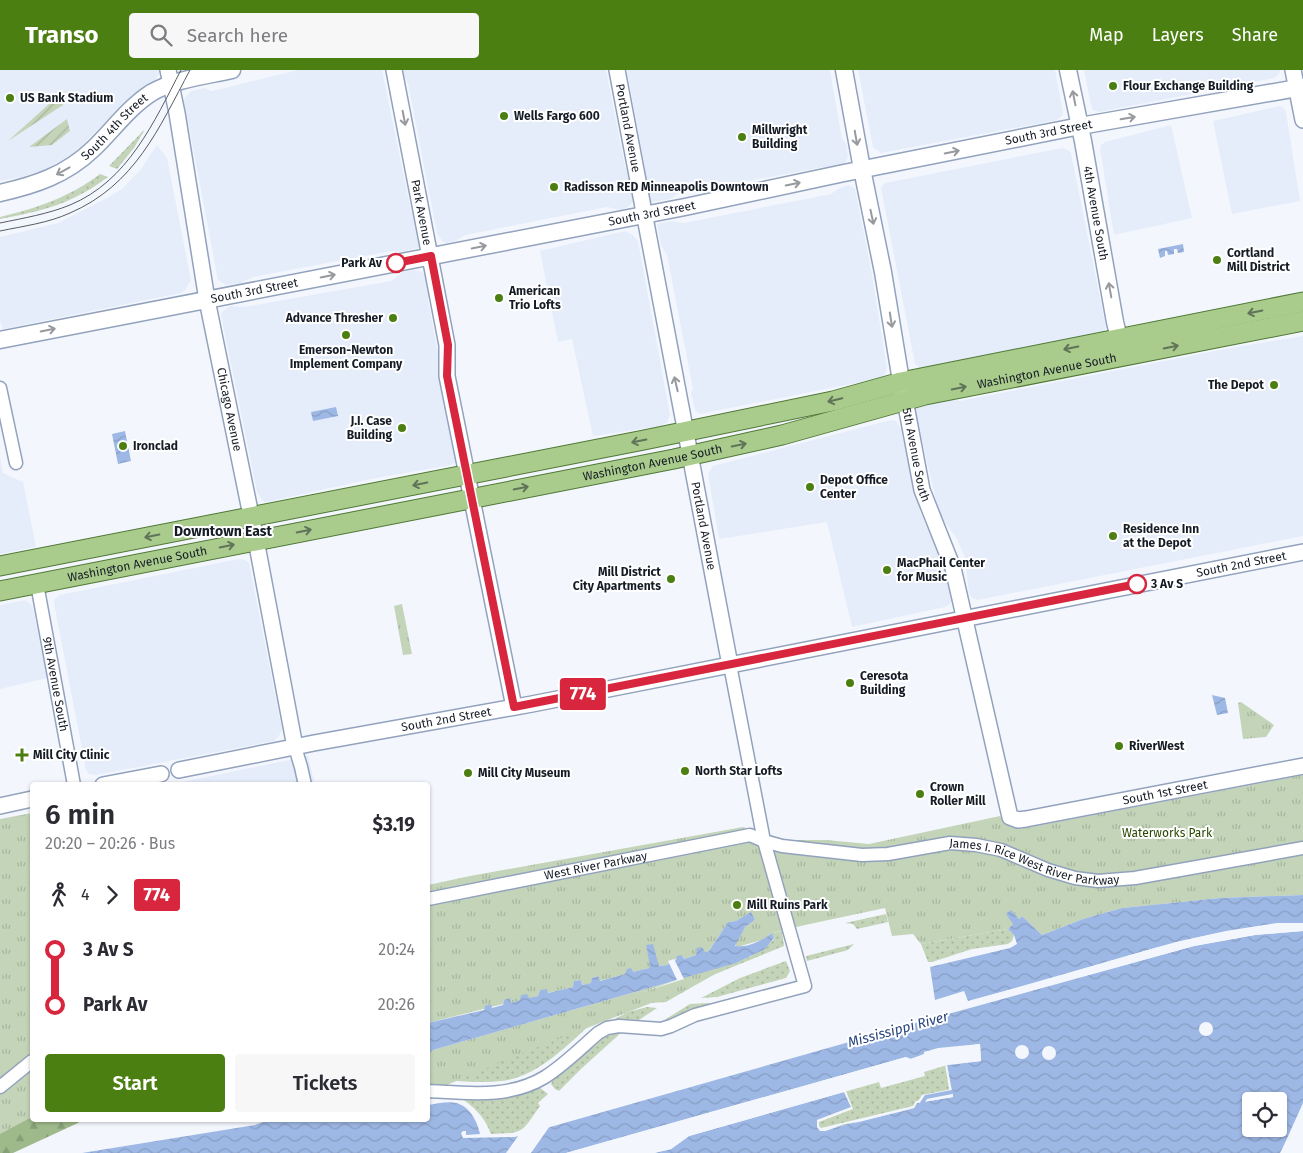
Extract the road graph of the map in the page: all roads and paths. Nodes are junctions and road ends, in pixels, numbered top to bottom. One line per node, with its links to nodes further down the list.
1 (232, 70): 7 (main road, South 4th Street)
2 (394, 70): 14 (street, Park Avenue, one-way to 14)
3 (616, 70): 13 (street, Portland Avenue)
4 (844, 70): 11 (main road, 5th Avenue South, one-way to 11)
5 (1068, 70): 10 (main road, 4th Avenue South, one-way to 5)
6 (1293, 70): 8 (street)
7 (169, 77): 12 (main road, South 4th Street, one-way to 12); 15 (street, Chicago Avenue)
8 (1300, 87): 9 (street); 10 (main road, South 3rd Street, one-way to 8)
9 (1303, 120)
10 (1080, 126): 11 (main road, South 3rd Street, one-way to 10); 19 (main road, 4th Avenue South, one-way to 10)
11 (862, 169): 13 (main road, South 3rd Street, one-way to 11); 21 (main road, 5th Avenue South, one-way to 21)
12 (0, 193)
13 (645, 215): 14 (main road, South 3rd Street, one-way to 13); 22 (street, Portland Avenue, one-way to 13)
14 (431, 256): 15 (main road, South 3rd Street, one-way to 14); 25 (street, Park Avenue)
15 (207, 300): 18 (main road, South 3rd Street, one-way to 15); 27 (street, Chicago Avenue)
16 (1303, 302): 19 (main road, Washington Avenue South, one-way to 19)
17 (1303, 321): 19 (main road, Washington Avenue South, one-way to 17)
18 (0, 340)
19 (1121, 347): 21 (main road, Washington Avenue South)
20 (0, 388): 24 (street)
21 (903, 391): 22 (main road, Washington Avenue South, one-way to 22); 23 (main road, Washington Avenue South, one-way to 21); 33 (street, 5th Avenue South)
22 (686, 431): 23 (street, Portland Avenue); 25 (main road, Washington Avenue South, one-way to 25)
23 (691, 455): 26 (main road, Washington Avenue South, one-way to 23); 34 (street, Portland Avenue)
24 (16, 463)
25 (468, 474): 26 (street, Park Avenue); 27 (main road, Washington Avenue South, one-way to 27)
26 (473, 498): 28 (main road, Washington Avenue South, one-way to 26); 35 (street, Park Avenue)
27 (251, 517): 28 (street, Chicago Avenue); 30 (main road, Washington Avenue South, one-way to 30)
28 (256, 540): 31 (main road, Washington Avenue South, one-way to 28); 36 (street, Chicago Avenue)
29 (1303, 552): 33 (street, South 2nd Street)
30 (0, 566)
31 (37, 584): 32 (main road, Washington Avenue South); 40 (street, 9th Avenue South)
32 (0, 591)
33 (964, 618): 34 (street, South 2nd Street); 45 (street, 5th Avenue South)
34 (730, 665): 35 (street, South 2nd Street); 46 (street, Portland Avenue)
35 (514, 707): 36 (street, South 2nd Street)
36 (295, 747): 38 (street, South 2nd Street); 42 (street)
37 (1298, 767): 45 (street, South 1st Street)
38 (179, 770)
39 (161, 774): 41 (street)
40 (73, 782)
41 (119, 782)
42 (304, 782)
43 (30, 799): 44 (street)
44 (0, 806)
45 (1026, 820)
46 (764, 841): 47 (street, James I. Rice West River Parkway); 48 (street, West River Parkway); 51 (street, Portland Avenue)
47 (1303, 848)
48 (430, 898)
49 (30, 1063): 50 (street)
50 (0, 1087)
51 (430, 1091)

